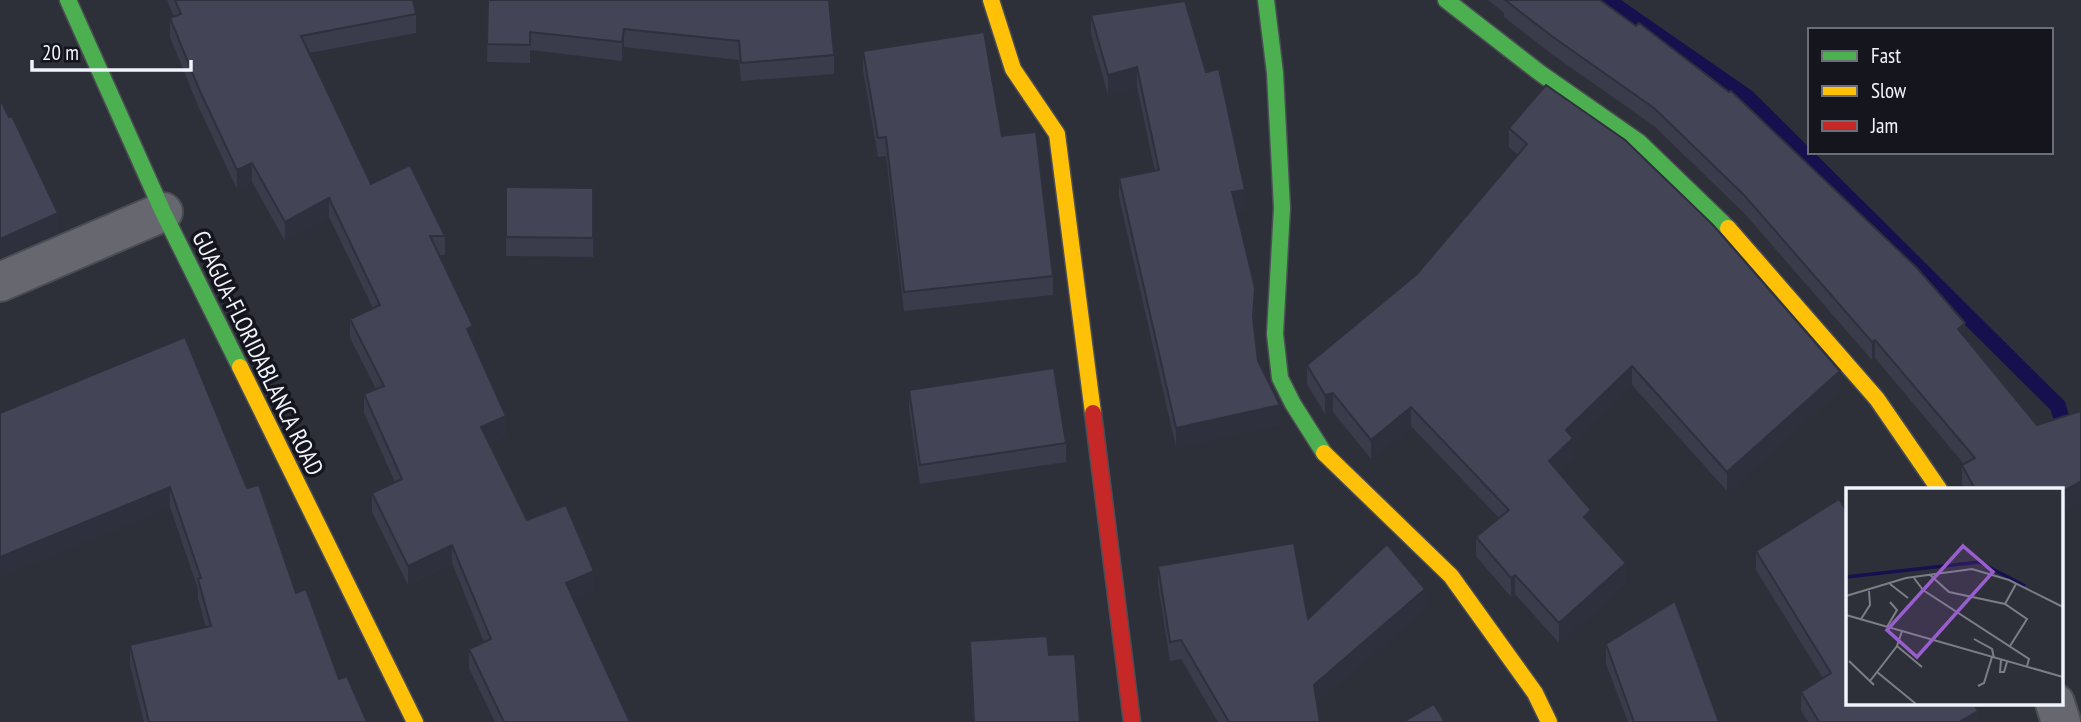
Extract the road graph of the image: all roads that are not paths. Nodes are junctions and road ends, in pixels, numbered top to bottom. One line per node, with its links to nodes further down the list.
1 (68, 0): 5 (street, GUAGUA-FLORIDABLANCA ROAD)
2 (991, 0): 10 (street)
3 (1266, 0): 11 (street)
4 (1446, 0): 7 (street)
5 (163, 212): 6 (street); 9 (street, GUAGUA-FLORIDABLANCA ROAD)
6 (0, 282)
7 (1938, 488)
8 (2055, 704): 12 (street)
9 (415, 722)
10 (1132, 722)
11 (1549, 722)
12 (2061, 722)

